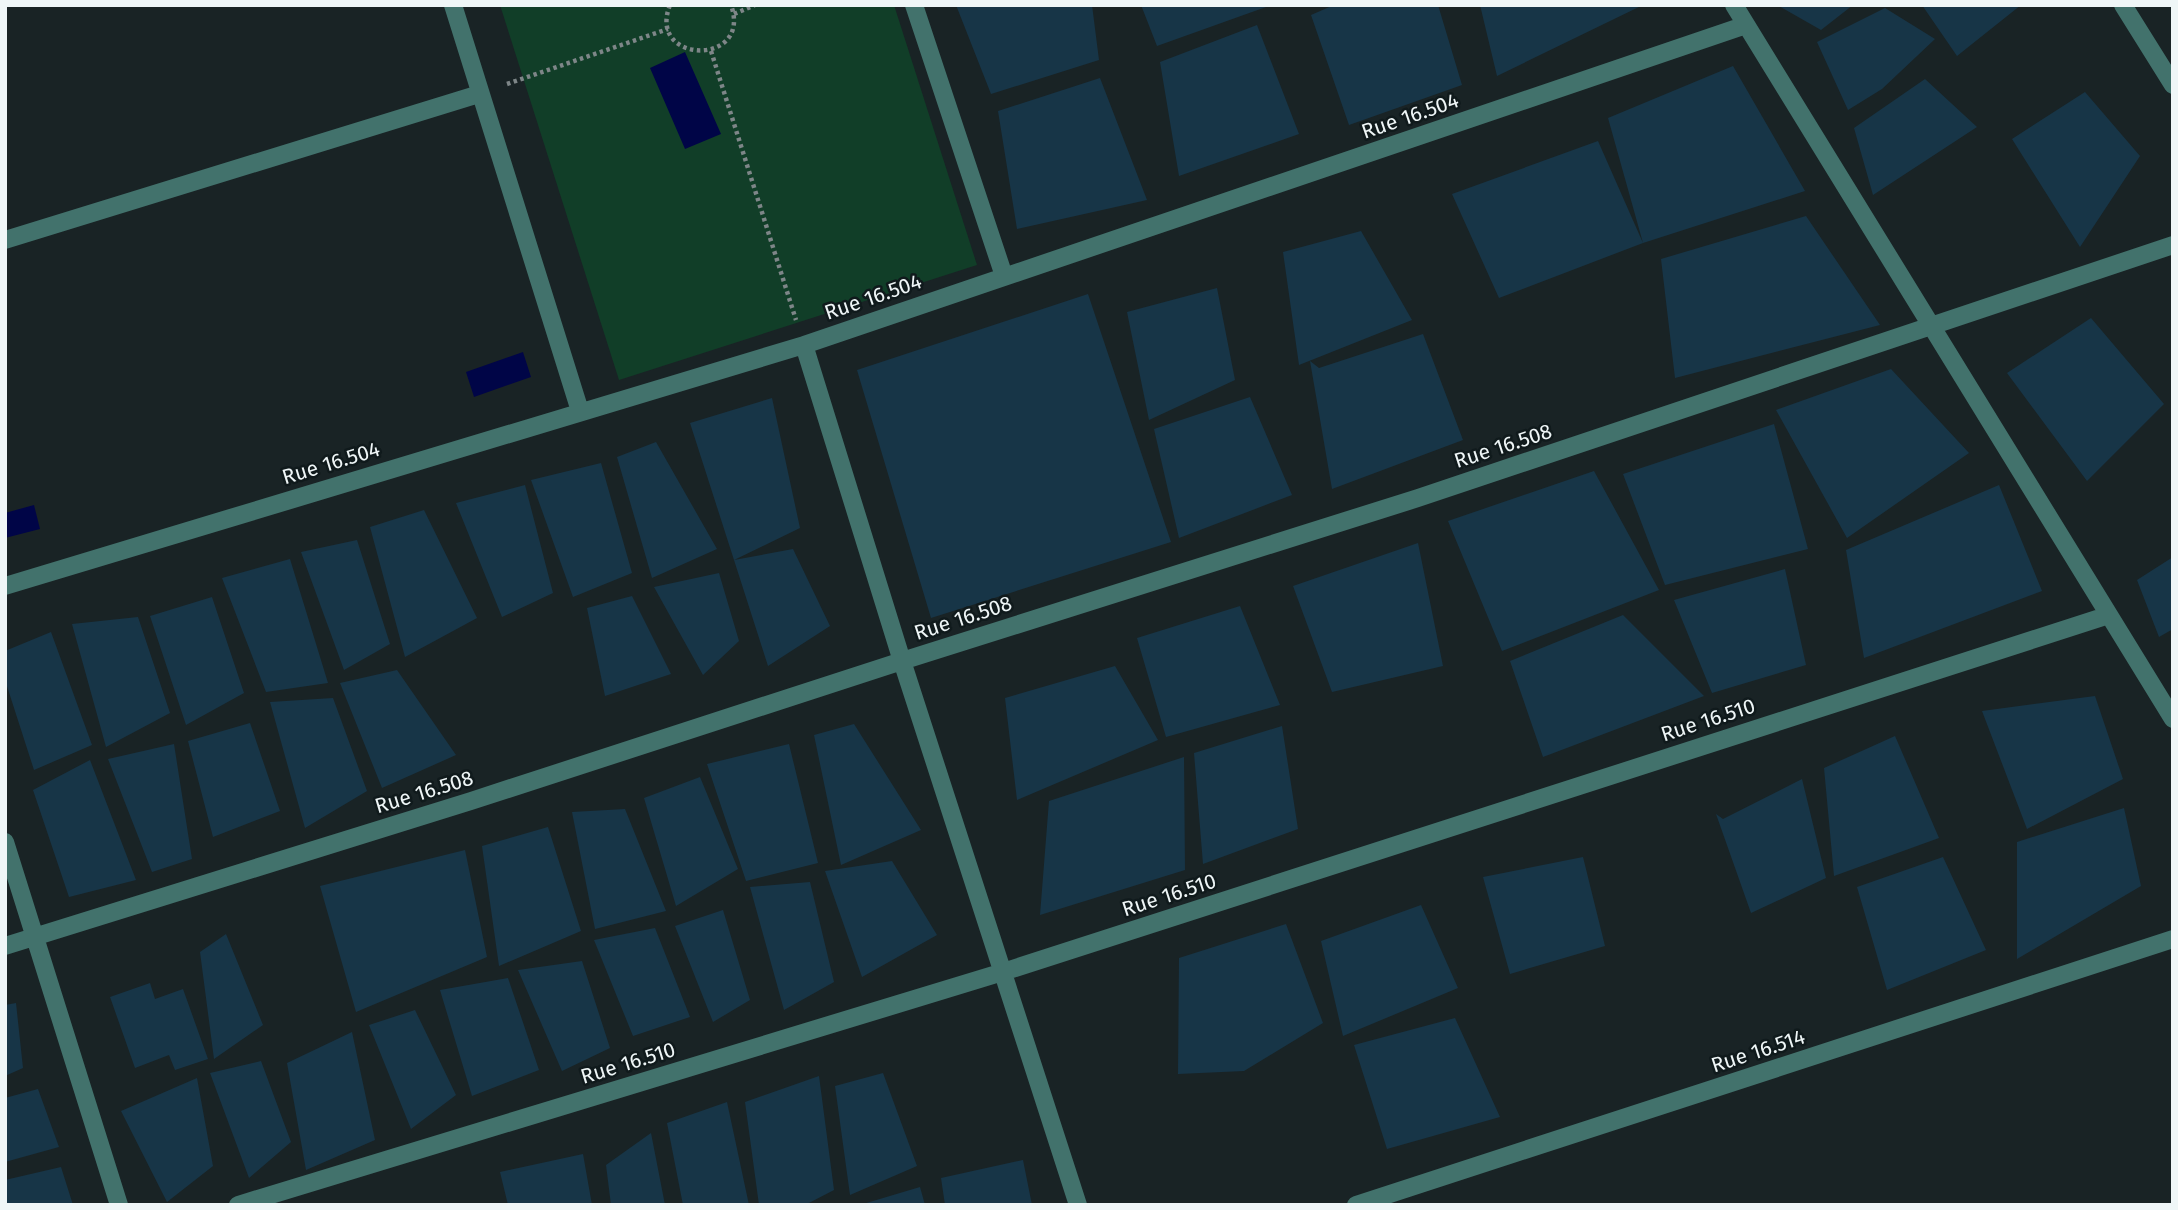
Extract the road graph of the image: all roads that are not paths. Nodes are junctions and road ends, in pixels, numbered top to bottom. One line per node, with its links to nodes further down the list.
1 (453, 5): 7 (street)
2 (914, 5): 10 (street)
3 (1734, 5): 5 (street)
4 (2123, 5): 6 (street)
5 (1746, 25): 10 (street, Rue 16.504); 11 (street)
6 (2173, 85)
7 (479, 94): 8 (street); 13 (street)
8 (5, 240)
9 (2173, 245): 11 (street, Rue 16.508)
10 (1004, 276): 12 (street, Rue 16.504)
11 (1934, 327): 15 (street); 16 (street, Rue 16.508)
12 (804, 345): 13 (street, Rue 16.504); 16 (street)
13 (580, 411): 14 (street, Rue 16.504)
14 (5, 586)
15 (2109, 615): 17 (street); 22 (street, Rue 16.510)
16 (902, 661): 19 (street, Rue 16.508); 22 (street)
17 (2173, 719)
18 (5, 842): 19 (street)
19 (34, 937): 21 (street, Rue 16.508); 23 (street)
20 (2173, 939): 26 (street, Rue 16.514)
21 (5, 946)
22 (1003, 972): 24 (street, Rue 16.510); 25 (street)
23 (119, 1205)
24 (239, 1205)
25 (1078, 1205)
26 (1356, 1205)

